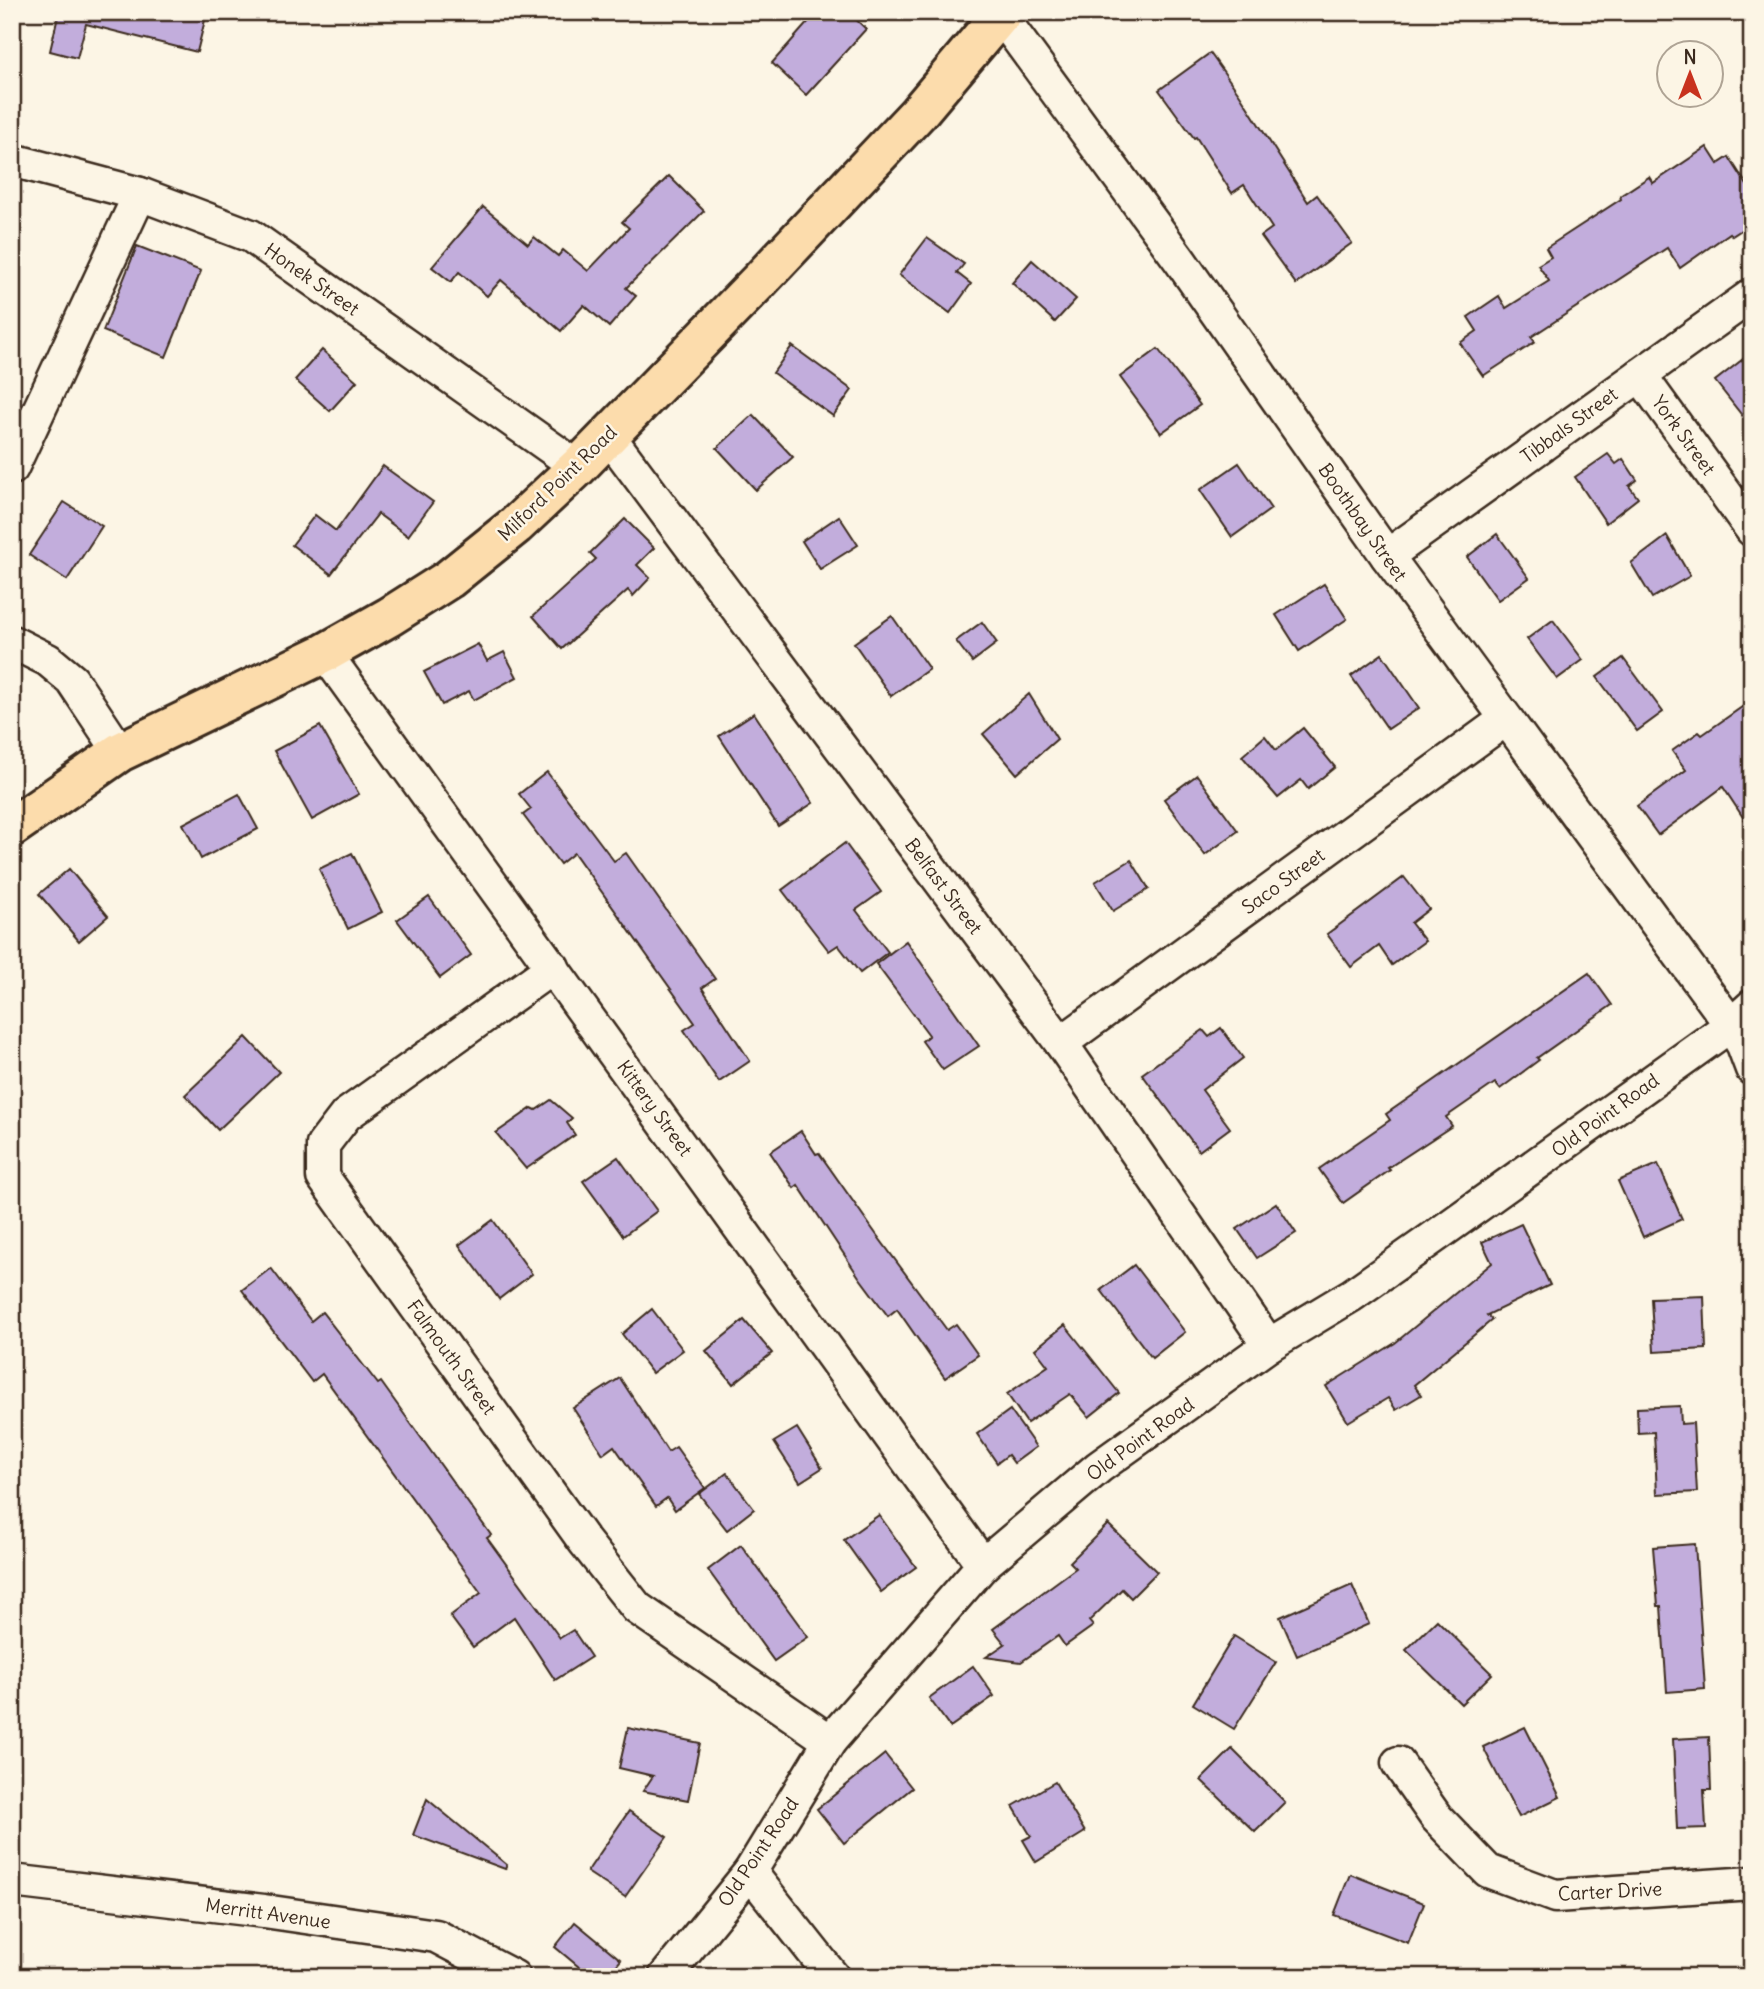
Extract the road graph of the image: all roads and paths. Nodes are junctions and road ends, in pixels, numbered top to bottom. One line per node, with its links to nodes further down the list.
1 (1002, 14): 6 (main road, Milford Point Road); 10 (street, Boothbay Street)
2 (12, 160): 3 (street, Honek Street)
3 (140, 194): 7 (street, Honek Street); 8 (street)
4 (1752, 295): 5 (street, Tibbals Street)
5 (1640, 375): 9 (street, York Street); 10 (street, Tibbals Street)
6 (608, 435): 7 (main road, Milford Point Road); 18 (street, Belfast Street)
7 (578, 467): 12 (main road, Milford Point Road)
8 (12, 468)
9 (1752, 530)
10 (1387, 556): 13 (street, Boothbay Street)
11 (12, 642): 14 (street)
12 (325, 653): 14 (main road, Milford Point Road); 16 (street, Kittery Street)
13 (1506, 719): 17 (street, Boothbay Street); 18 (street, Saco Street)
14 (120, 752): 15 (main road, Milford Point Road)
15 (12, 827)
16 (553, 967): 21 (street, Kittery Street); 22 (street, Falmouth Street)
17 (1741, 1016): 19 (street, Boothbay Street); 20 (street, Old Point Road)
18 (1061, 1043): 20 (street, Belfast Street)
19 (1752, 1069)
20 (1269, 1345): 21 (street, Old Point Road)
21 (983, 1565): 22 (street, Old Point Road)
22 (830, 1741): 24 (street, Old Point Road)
23 (1398, 1763): 26 (street, Carter Drive)
24 (750, 1872): 28 (street, Old Point Road); 29 (street)
25 (12, 1881): 27 (street, Merritt Avenue)
26 (1752, 1883)
27 (514, 1977)
28 (666, 1977)
29 (833, 1977)

